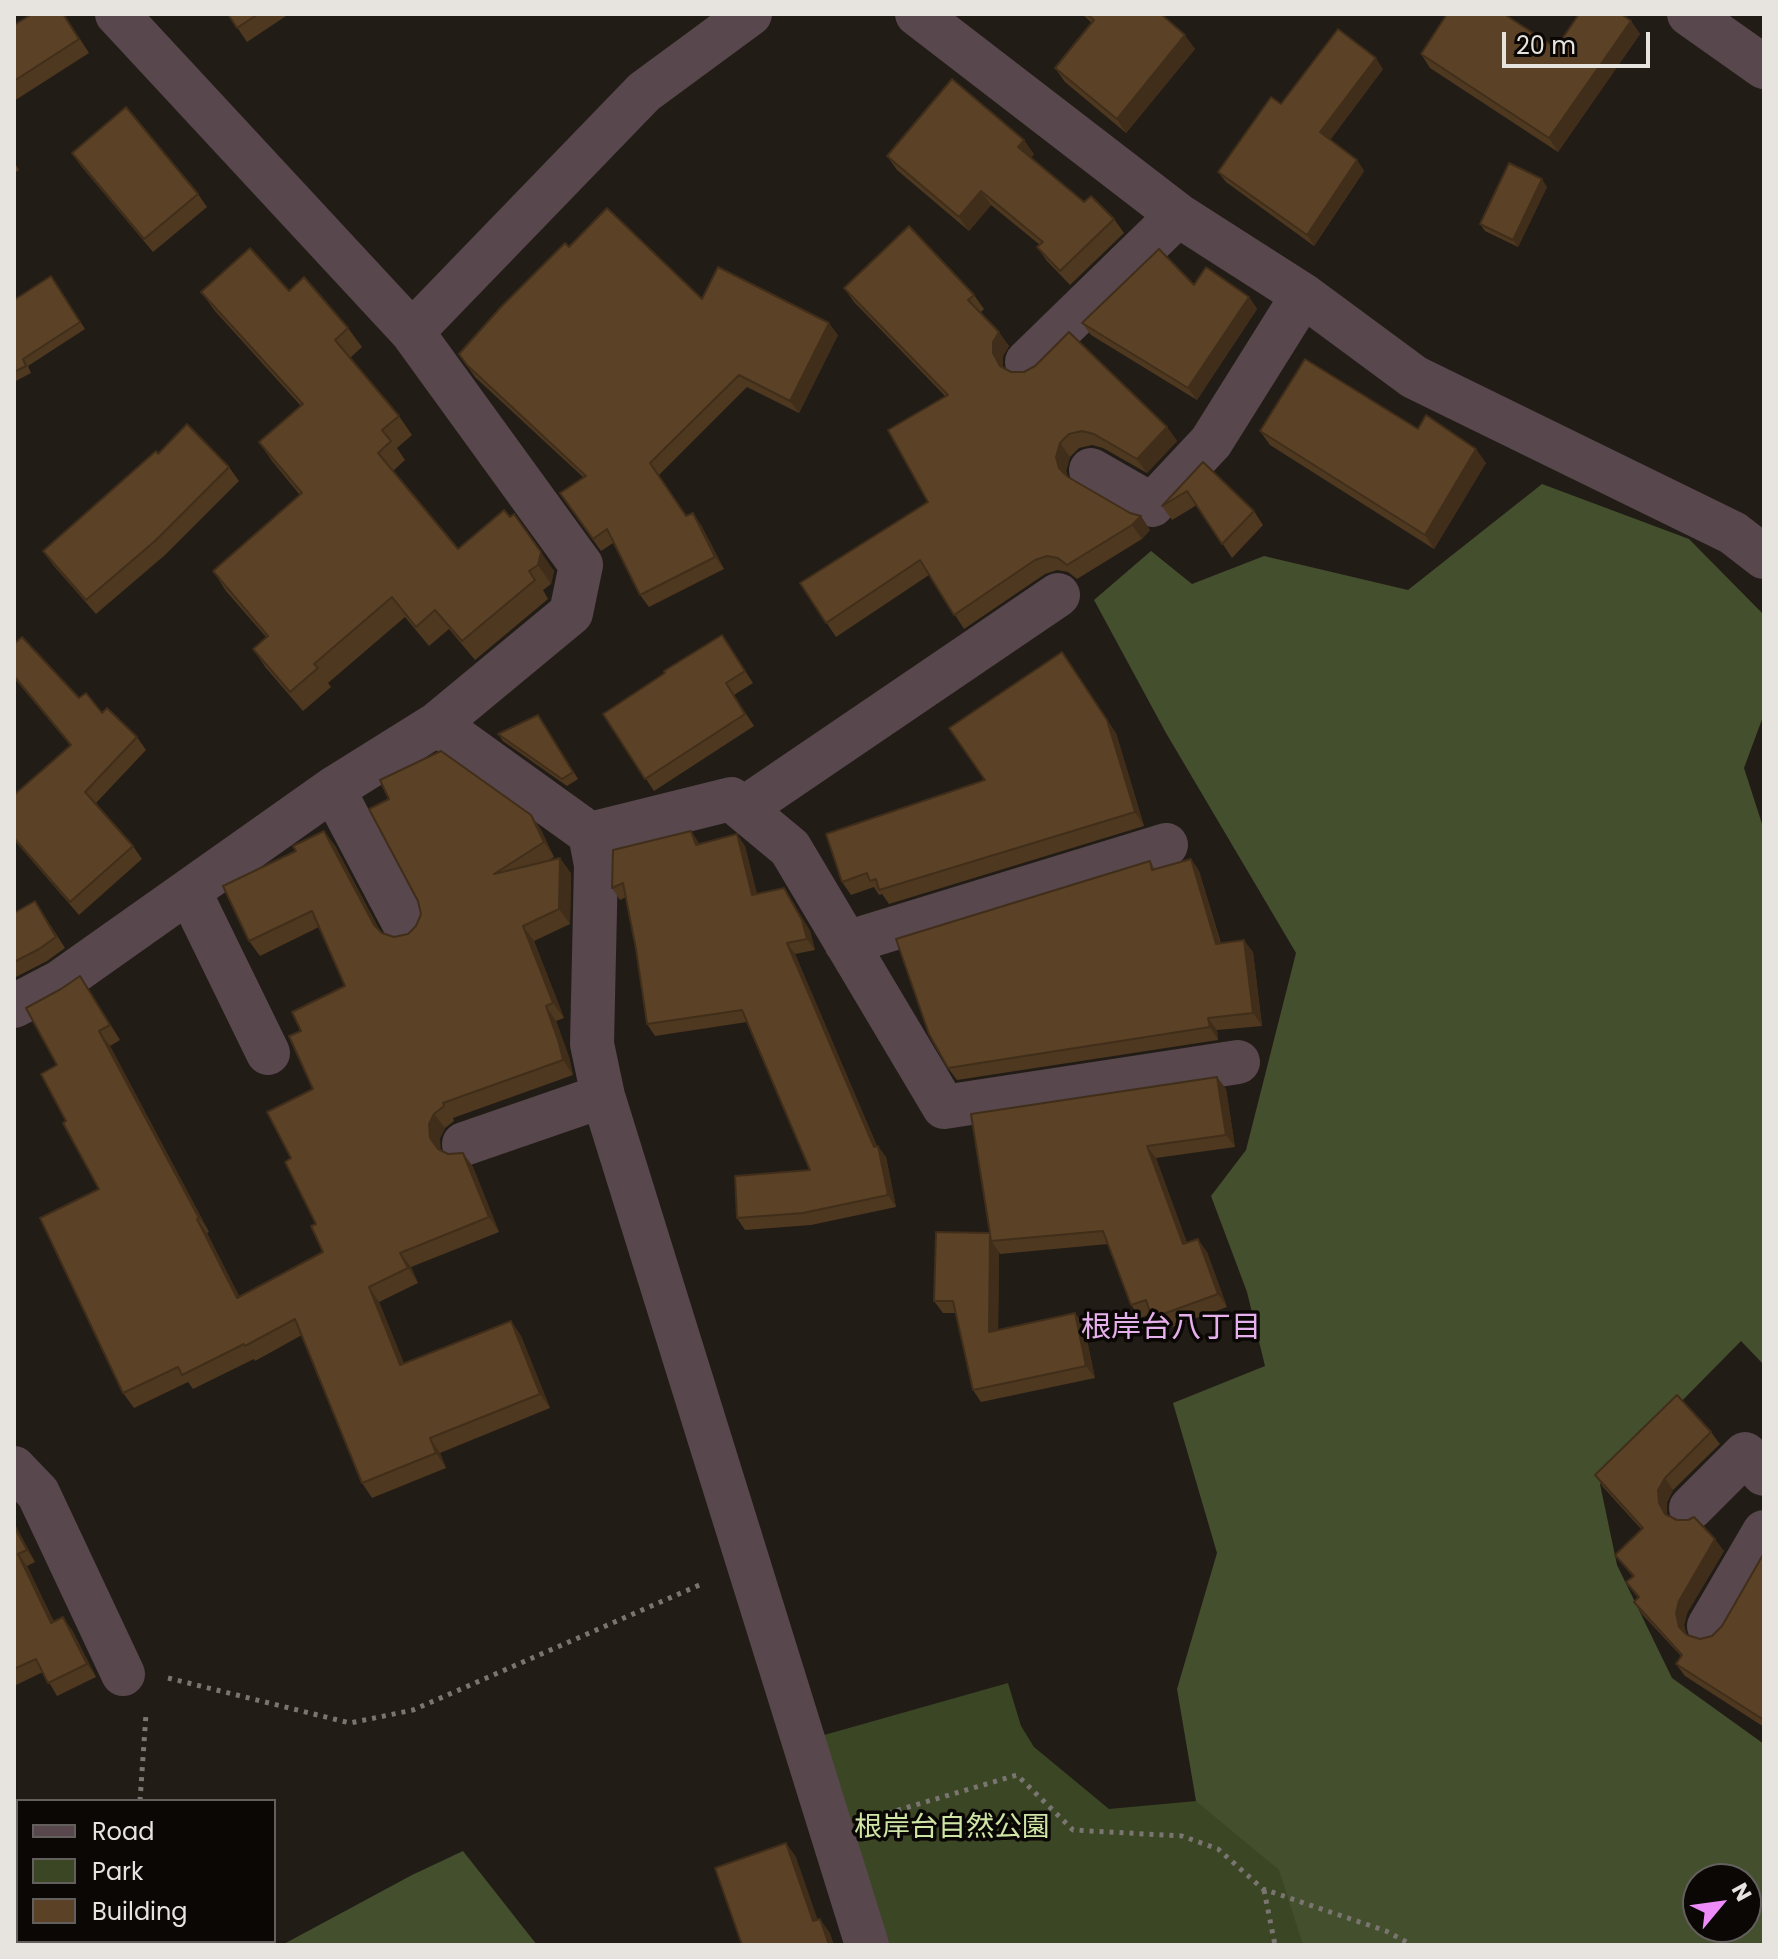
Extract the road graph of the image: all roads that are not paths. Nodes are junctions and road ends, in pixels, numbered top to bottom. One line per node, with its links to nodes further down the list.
1 (117, 14): 8 (street)
2 (750, 14): 8 (street)
3 (917, 14): 6 (street)
4 (1689, 14): 5 (street)
5 (1764, 67)
6 (1178, 215): 7 (street); 9 (street)
7 (1303, 295): 10 (street); 11 (street)
8 (412, 332): 13 (street)
9 (1027, 362)
10 (1091, 470)
11 (1764, 557)
12 (1058, 595): 15 (street)
13 (437, 724): 14 (street); 16 (street)
14 (333, 789): 18 (street); 19 (street)
15 (743, 809): 16 (street); 20 (street)
16 (590, 834): 24 (street)
17 (1166, 845): 20 (street)
18 (189, 891): 21 (street); 22 (street)
19 (406, 927)
20 (846, 943): 23 (street)
21 (14, 1006)
22 (268, 1053)
23 (1238, 1062)
24 (603, 1096): 25 (street); 32 (street)
25 (464, 1144)
26 (14, 1468): 31 (street)
27 (1764, 1474): 28 (street)
28 (1691, 1508)
29 (1764, 1532): 30 (street)
30 (1709, 1626)
31 (136, 1674)
32 (867, 1945)

